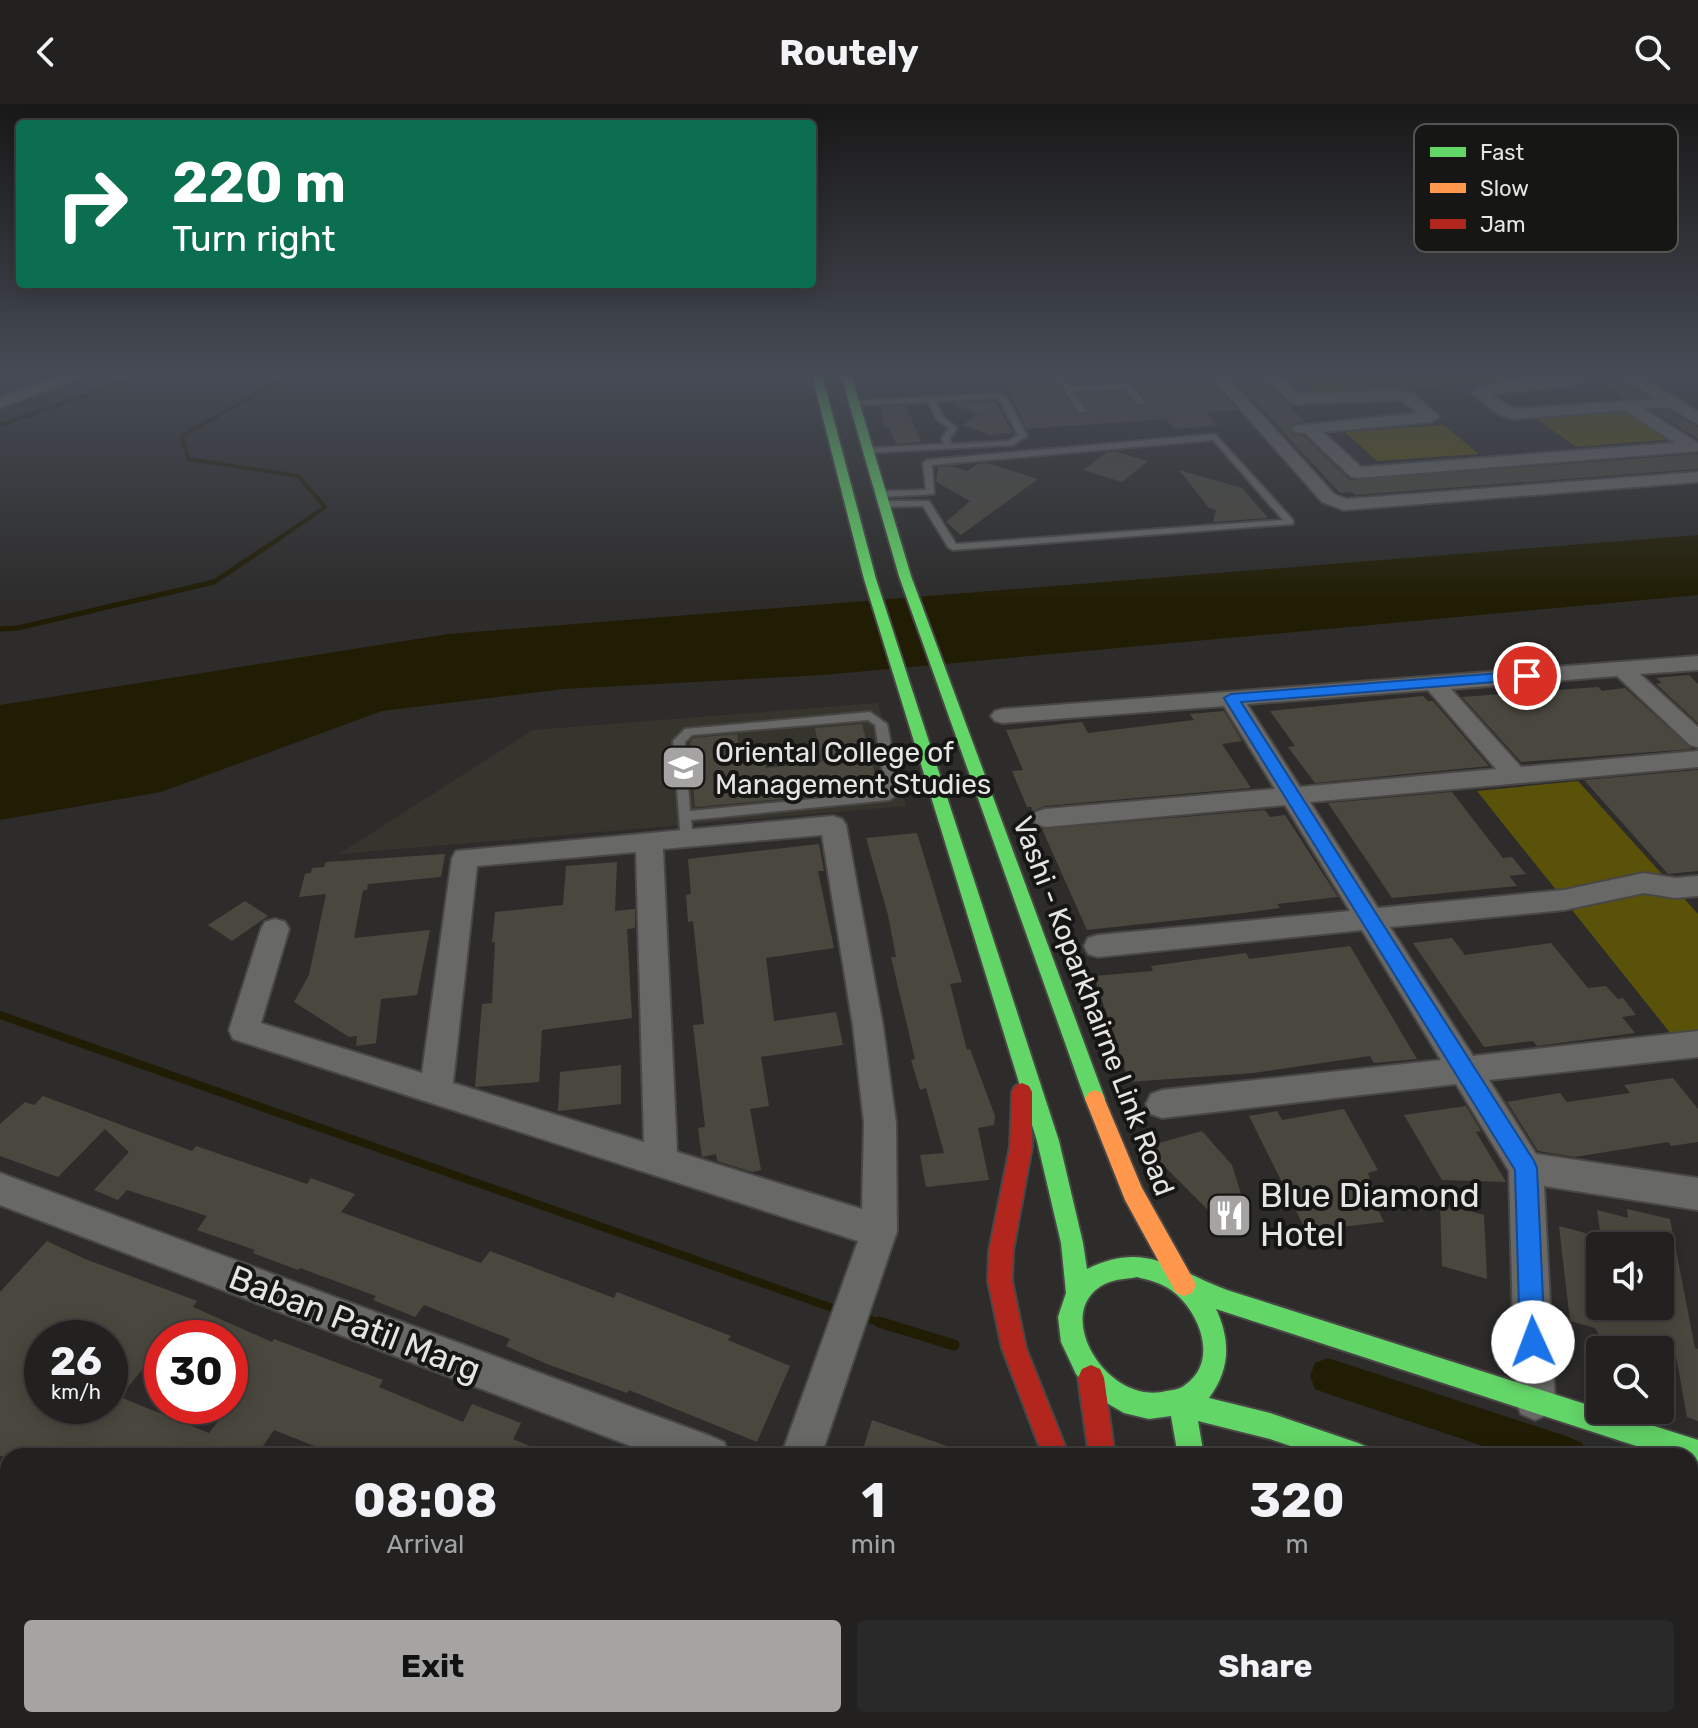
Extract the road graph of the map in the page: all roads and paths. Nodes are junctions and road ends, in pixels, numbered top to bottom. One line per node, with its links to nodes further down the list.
1 (837, 451): 30 (main road)
2 (870, 451): 3 (lane); 12 (main road, Vashi - Koparkhairne Link Road)
3 (873, 451)
4 (1062, 451): 12 (lane)
5 (1227, 451): 12 (lane)
6 (1285, 451): 11 (street)
7 (1333, 451): 9 (street)
8 (1646, 451): 9 (street)
9 (1534, 460): 11 (street)
10 (1698, 477): 11 (street)
11 (1568, 486)
12 (884, 499): 39 (main road, Vashi - Koparkhairne Link Road)
13 (1698, 663): 14 (street)
14 (1621, 668): 15 (street); 18 (street)
15 (1434, 683): 16 (street); 20 (street)
16 (1231, 698): 17 (street); 21 (street)
17 (1003, 716)
18 (1698, 740)
19 (1698, 759): 20 (street)
20 (1514, 775): 21 (street)
21 (1293, 796): 22 (street); 26 (street)
22 (1045, 818)
23 (685, 827): 23 (lane); 24 (street); 38 (street)
24 (649, 841): 32 (street); 34 (street)
25 (1698, 886): 26 (street)
26 (1370, 919): 28 (street); 31 (street)
27 (275, 929): 32 (street)
28 (1098, 946)
29 (1698, 1044): 31 (street)
30 (1017, 1047): 40 (main road); 46 (main road)
31 (1465, 1070): 33 (street); 35 (street)
32 (436, 1091): 34 (street)
33 (1162, 1104)
34 (661, 1162): 38 (street)
35 (1526, 1168): 37 (street); 42 (street)
36 (0, 1189): 44 (street, Baban Patil Marg)
37 (1696, 1200)
38 (879, 1231): 45 (street)
39 (1184, 1285): 40 (main road); 42 (main road); 43 (main road)
40 (1078, 1292): 41 (main road)
41 (1091, 1378): 43 (main road); 47 (main road)
42 (1535, 1400): 50 (main road)
43 (1182, 1404): 48 (main road); 49 (main road)
44 (689, 1448)
45 (804, 1448)
46 (1053, 1448)
47 (1101, 1448)
48 (1190, 1448)
49 (1335, 1448)
50 (1683, 1448)

